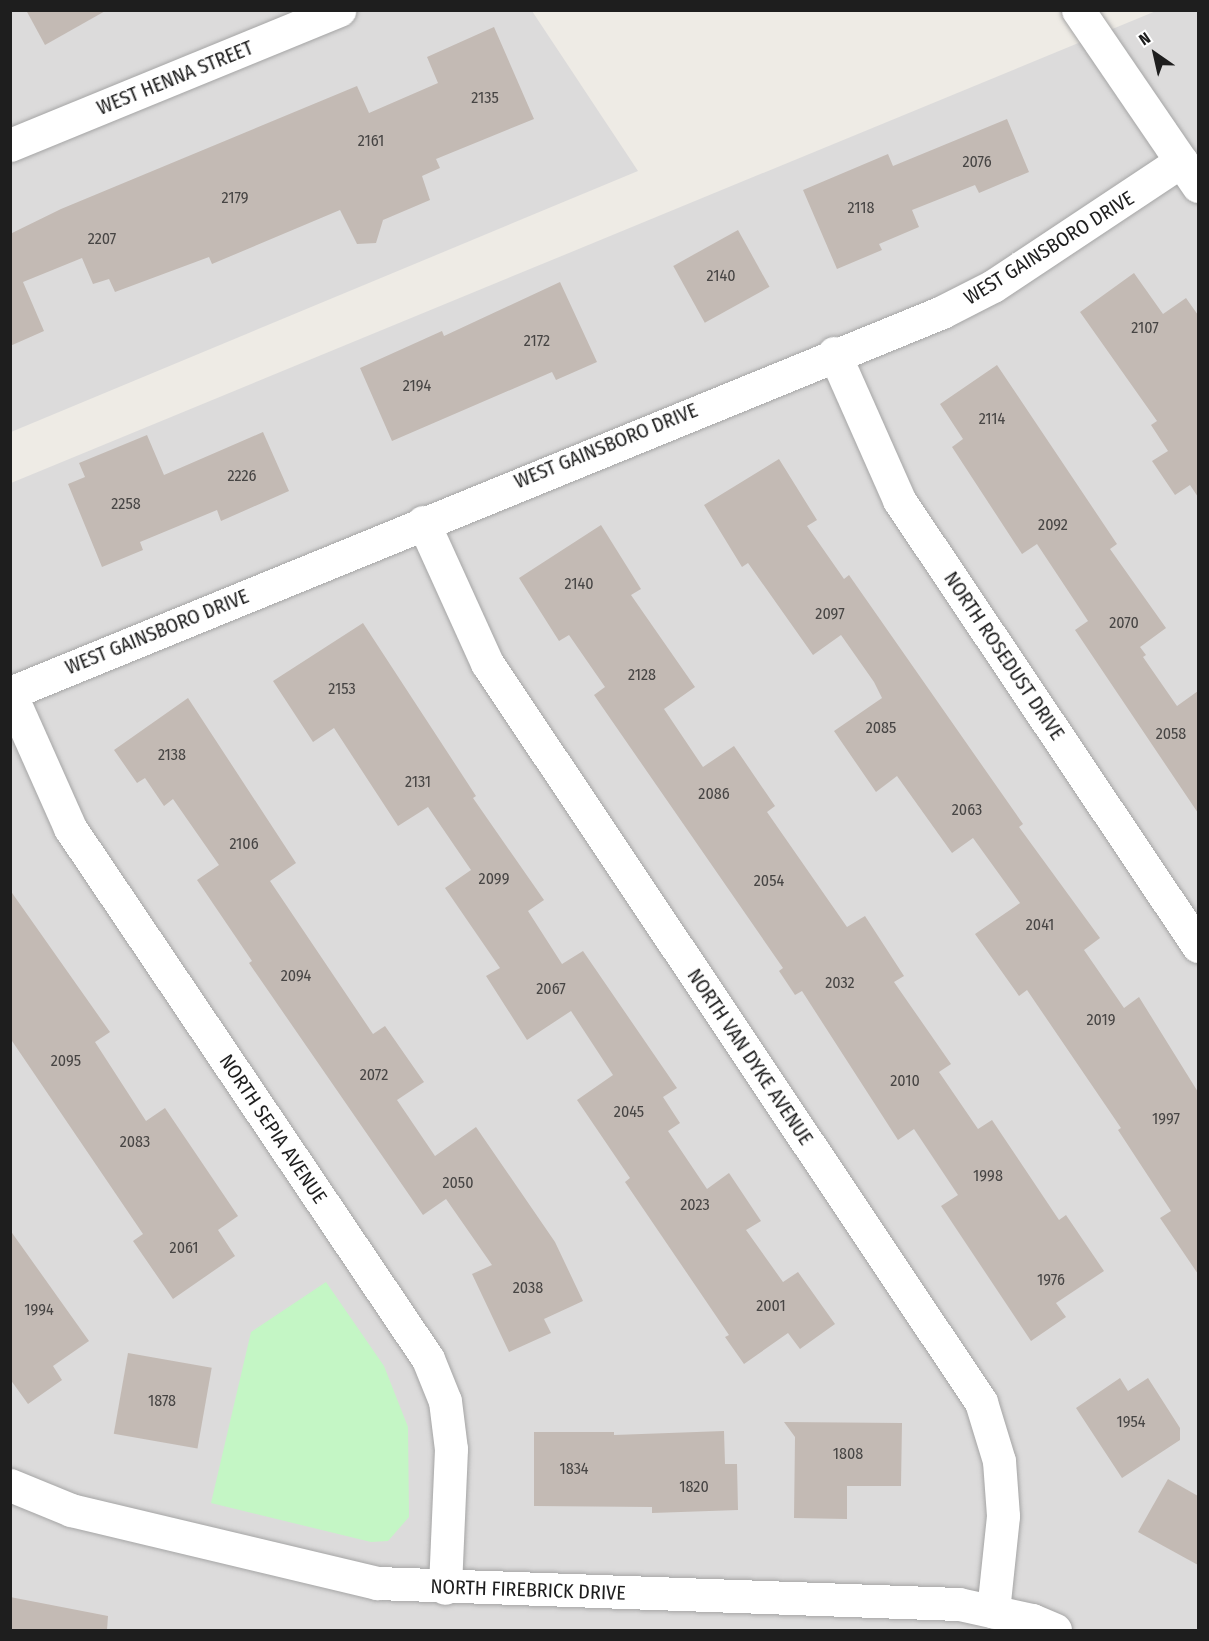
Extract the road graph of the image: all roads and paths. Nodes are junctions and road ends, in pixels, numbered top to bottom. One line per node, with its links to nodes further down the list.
1 (339, 10): 3 (street, WEST HENNA STREET)
2 (1078, 10): 5 (street)
3 (281, 21): 4 (street, WEST HENNA STREET)
4 (10, 145)
5 (1190, 174): 6 (street, WEST GAINSBORO DRIVE)
6 (834, 353): 7 (street, WEST GAINSBORO DRIVE); 9 (street, NORTH ROSEDUST DRIVE)
7 (423, 522): 8 (street, WEST GAINSBORO DRIVE); 12 (street, NORTH VAN DYKE AVENUE)
8 (10, 693): 11 (street, NORTH SEPIA AVENUE)
9 (1198, 946)
10 (10, 1485): 11 (street, NORTH FIREBRICK DRIVE)
11 (445, 1588): 12 (street, NORTH FIREBRICK DRIVE)
12 (993, 1611): 13 (street, NORTH FIREBRICK DRIVE)
13 (1055, 1630)

